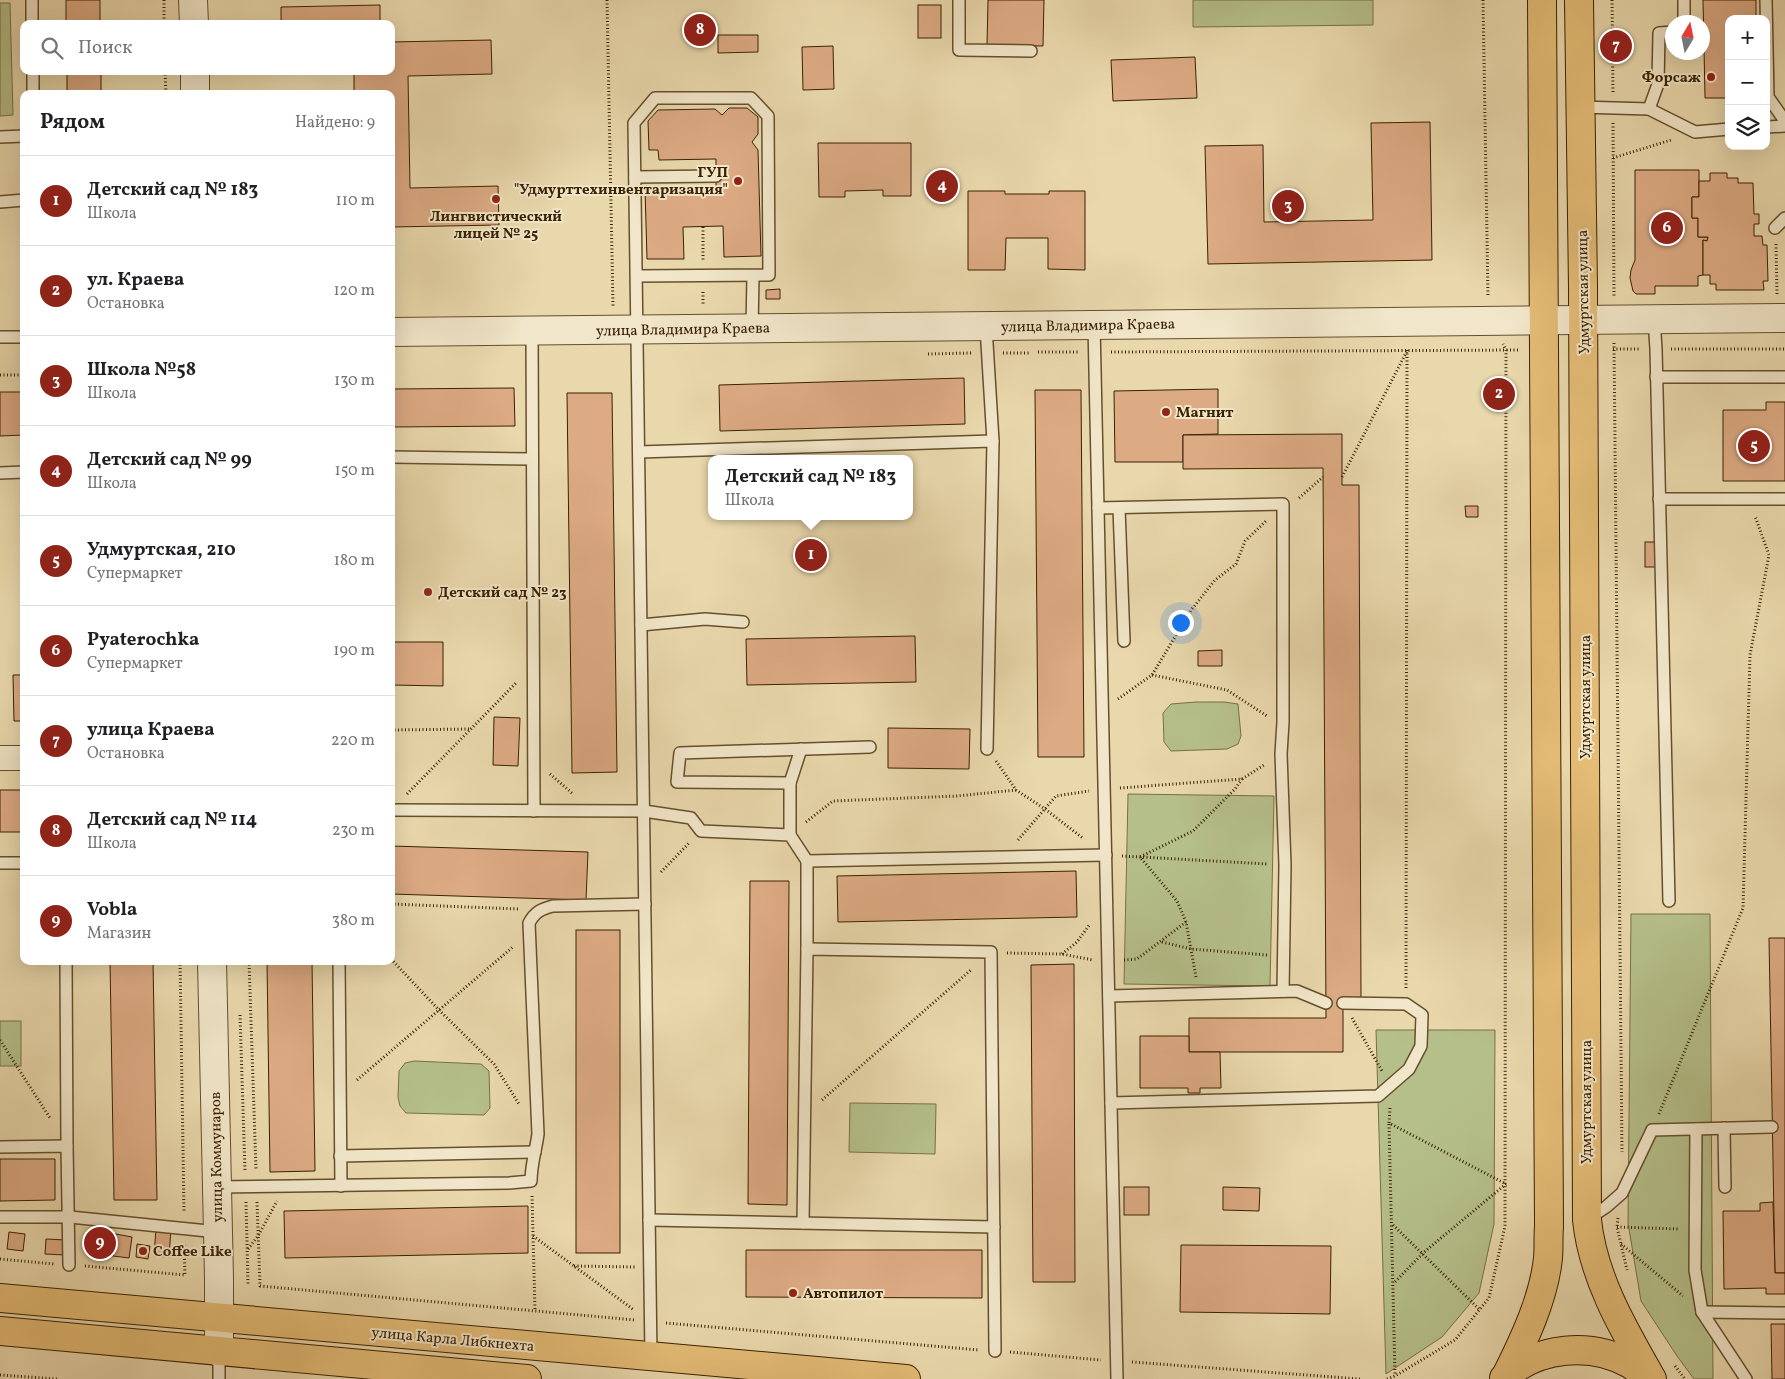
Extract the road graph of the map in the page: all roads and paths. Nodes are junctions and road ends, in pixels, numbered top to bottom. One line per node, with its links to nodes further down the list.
1 (32, 0): 13 (lane)
2 (164, 0): 14 (path)
3 (193, 0): 15 (street)
4 (607, 0): 44 (path)
5 (958, 0): 17 (lane)
6 (1483, 0): 46 (path)
7 (1542, 0): 47 (main road)
8 (1579, 0): 24 (main road, Удмуртская улица)
9 (1612, 0): 25 (path)
10 (1684, 0): 12 (lane)
11 (1766, 0): 27 (lane)
12 (1684, 15)
13 (32, 20)
14 (164, 20)
15 (194, 20)
16 (1665, 33): 26 (lane)
17 (1031, 51)
18 (33, 75): 21 (lane)
19 (165, 75): 22 (path)
20 (195, 75): 23 (street)
21 (33, 90)
22 (166, 90)
23 (195, 90)
24 (1580, 107): 25 (lane); 48 (main road, Удмуртская улица)
25 (1613, 108): 26 (lane); 34 (path)
26 (1649, 109): 31 (lane)
27 (1785, 121)
28 (1785, 126): 29 (lane)
29 (1770, 127)
30 (1725, 130): 31 (lane)
31 (1695, 132): 34 (path)
32 (20, 136): 33 (lane)
33 (0, 137)
34 (1613, 158): 49 (path)
35 (635, 176): 36 (lane); 41 (lane); 42 (lane)
36 (716, 176)
37 (20, 200): 38 (lane)
38 (0, 202)
39 (1785, 218): 40 (lane)
40 (1775, 228): 43 (path)
41 (637, 276): 42 (lane); 53 (lane)
42 (753, 276): 52 (lane)
43 (1781, 308): 45 (street, улица Владимира Краева)
44 (613, 314)
45 (1654, 319): 49 (street, улица Владимира Краева); 60 (lane)
46 (1489, 320): 47 (street, улица Владимира Краева); 50 (street, улица Владимира Краева); 157 (path)
47 (1544, 320): 48 (street, улица Владимира Краева); 204 (main road)
48 (1583, 320): 49 (street, улица Владимира Краева); 167 (main road, Удмуртская улица)
49 (1614, 320): 154 (path)
50 (1094, 324): 51 (street, улица Владимира Краева); 74 (lane)
51 (986, 327): 52 (street, улица Владимира Краева); 62 (lane)
52 (752, 328): 53 (street, улица Владимира Краева)
53 (638, 330): 54 (street, улица Владимира Краева); 63 (lane)
54 (532, 331): 55 (street, улица Владимира Краева); 65 (lane)
55 (395, 332)
56 (0, 337): 57 (lane)
57 (20, 337)
58 (0, 375): 59 (path)
59 (20, 375)
60 (1656, 377): 61 (lane); 70 (lane)
61 (1785, 377)
62 (993, 441): 63 (lane); 86 (lane)
63 (639, 452): 77 (lane)
64 (395, 457): 65 (lane)
65 (532, 459): 79 (lane)
66 (20, 472): 67 (lane)
67 (0, 473)
68 (1323, 477): 73 (path)
69 (1342, 477): 137 (path)
70 (1659, 499): 71 (lane); 113 (lane)
71 (1749, 499): 72 (lane); 149 (path)
72 (1785, 499)
73 (1283, 504): 75 (lane); 80 (path); 82 (lane)
74 (1098, 508): 75 (lane); 81 (lane)
75 (1119, 508): 78 (lane)
76 (743, 622): 77 (lane)
77 (642, 625): 101 (lane)
78 (1124, 641)
79 (533, 666): 83 (path); 91 (lane)
80 (1152, 675): 81 (path); 82 (path)
81 (1103, 710): 94 (lane)
82 (1283, 722): 88 (lane)
83 (470, 729): 84 (path); 96 (path)
84 (395, 730)
85 (870, 747): 87 (lane)
86 (987, 748): 95 (path)
87 (800, 749): 93 (lane); 93 (lane)
88 (1281, 754): 92 (path); 124 (lane)
89 (0, 758): 90 (street)
90 (20, 758)
91 (534, 760): 99 (lane); 100 (path)
92 (1242, 779): 94 (path); 105 (path)
93 (790, 783): 103 (lane)
94 (1104, 789): 97 (path); 104 (lane)
95 (1016, 790): 97 (path); 103 (path)
96 (404, 796)
97 (1045, 809): 104 (path); 106 (path)
98 (395, 810): 99 (lane)
99 (534, 811): 100 (lane)
100 (593, 811): 101 (lane)
101 (644, 811): 102 (lane); 111 (lane)
102 (701, 831): 103 (lane); 111 (path)
103 (790, 835): 107 (lane)
104 (1106, 855): 105 (path); 106 (lane); 112 (lane)
105 (1140, 857): 110 (path); 117 (path)
106 (1003, 858): 107 (lane)
107 (807, 861): 120 (lane)
108 (0, 863): 109 (lane)
109 (20, 863)
110 (1260, 864)
111 (645, 889): 115 (lane)
112 (1107, 901): 123 (path); 125 (lane)
113 (1668, 901)
114 (395, 904): 116 (path)
115 (645, 904): 116 (lane); 166 (lane)
116 (540, 909): 118 (lane)
117 (1186, 922): 119 (path); 121 (path)
118 (529, 933): 139 (path); 150 (lane)
119 (1161, 942): 121 (path); 125 (path)
120 (807, 949): 122 (lane); 144 (lane)
121 (1191, 949): 124 (path); 133 (path)
122 (991, 952): 123 (path); 144 (path); 170 (lane)
123 (1062, 954): 125 (path)
124 (1284, 956): 132 (lane)
125 (1108, 962): 134 (lane)
126 (395, 963): 139 (path)
127 (66, 965): 151 (lane)
128 (180, 965): 172 (path)
129 (212, 965): 161 (street, улица Коммунаров)
130 (248, 965): 162 (path)
131 (339, 965): 142 (lane)
132 (1283, 991): 133 (lane); 135 (lane)
133 (1199, 993): 134 (lane)
134 (1109, 996): 143 (lane)
135 (1326, 1003)
136 (1343, 1003): 137 (lane); 141 (path)
137 (1406, 1004): 141 (lane)
138 (240, 1010): 162 (path)
139 (439, 1010): 142 (path); 150 (path)
140 (0, 1040): 151 (path)
141 (1390, 1085): 143 (lane); 145 (path)
142 (340, 1095): 155 (lane)
143 (1111, 1103): 199 (lane)
144 (805, 1115): 168 (lane)
145 (1389, 1124): 157 (path); 169 (path)
146 (1772, 1127): 147 (lane)
147 (1724, 1128): 148 (lane); 160 (lane)
148 (1696, 1129): 149 (lane); 173 (lane)
149 (1652, 1130): 163 (lane)
150 (538, 1134): 153 (lane)
151 (68, 1146): 152 (lane); 165 (lane)
152 (0, 1147)
153 (535, 1152): 155 (lane); 156 (lane)
154 (1622, 1153)
155 (340, 1156): 159 (lane)
156 (531, 1181): 159 (lane); 176 (path)
157 (1506, 1184): 179 (path); 189 (path)
158 (285, 1186): 159 (lane); 162 (lane); 175 (path)
159 (341, 1186)
160 (1725, 1186)
161 (217, 1187): 162 (lane); 174 (street, улица Коммунаров)
162 (251, 1187): 175 (path); 178 (path)
163 (1622, 1193): 167 (lane); 171 (path)
164 (0, 1217): 165 (lane)
165 (70, 1217): 172 (lane); 182 (lane)
166 (649, 1220): 168 (lane); 184 (lane)
167 (1587, 1220): 200 (main road, Удмуртская улица)
168 (803, 1223): 170 (lane)
169 (1392, 1224): 179 (path); 186 (path)
170 (994, 1227): 196 (lane)
171 (1617, 1227): 173 (path); 177 (path)
172 (184, 1228): 174 (lane); 182 (path)
173 (1695, 1230): 191 (lane)
174 (218, 1232): 193 (street, улица Коммунаров)
175 (258, 1236): 178 (path); 190 (path)
176 (533, 1236): 183 (path); 190 (path)
177 (1621, 1243): 185 (path); 191 (path)
178 (247, 1250): 187 (path)
179 (1423, 1253): 186 (path); 189 (path)
180 (0, 1254): 181 (path)
181 (2, 1259): 182 (path)
182 (69, 1265)
183 (573, 1266): 184 (path); 194 (path)
184 (650, 1267): 194 (lane)
185 (1628, 1278)
186 (1394, 1283): 202 (path)
187 (248, 1284)
188 (0, 1298): 193 (main road, улица Карла Либкнехта)
189 (1480, 1310): 202 (path)
190 (536, 1311): 194 (path)
191 (1702, 1312): 192 (lane); 213 (lane)
192 (1785, 1312)
193 (220, 1319): 197 (street, улица Коммунаров); 198 (main road, улица Карла Либкнехта)
194 (651, 1322): 196 (path); 198 (lane)
195 (0, 1331): 197 (main road)
196 (995, 1351): 199 (path)
197 (219, 1352): 203 (main road); 206 (lane)
198 (651, 1356): 207 (main road, улица Карла Либкнехта)
199 (1117, 1361): 208 (lane); 209 (path)
200 (1661, 1370): 212 (path)
201 (0, 1375): 205 (path)
202 (1395, 1376): 210 (path)
203 (511, 1378)
204 (1502, 1378): 211 (main road)
205 (57, 1379)
206 (219, 1379)
207 (906, 1379)
208 (1117, 1379)
209 (1360, 1379)
210 (1387, 1379)
211 (1648, 1379)
212 (1685, 1379)
213 (1746, 1379)

